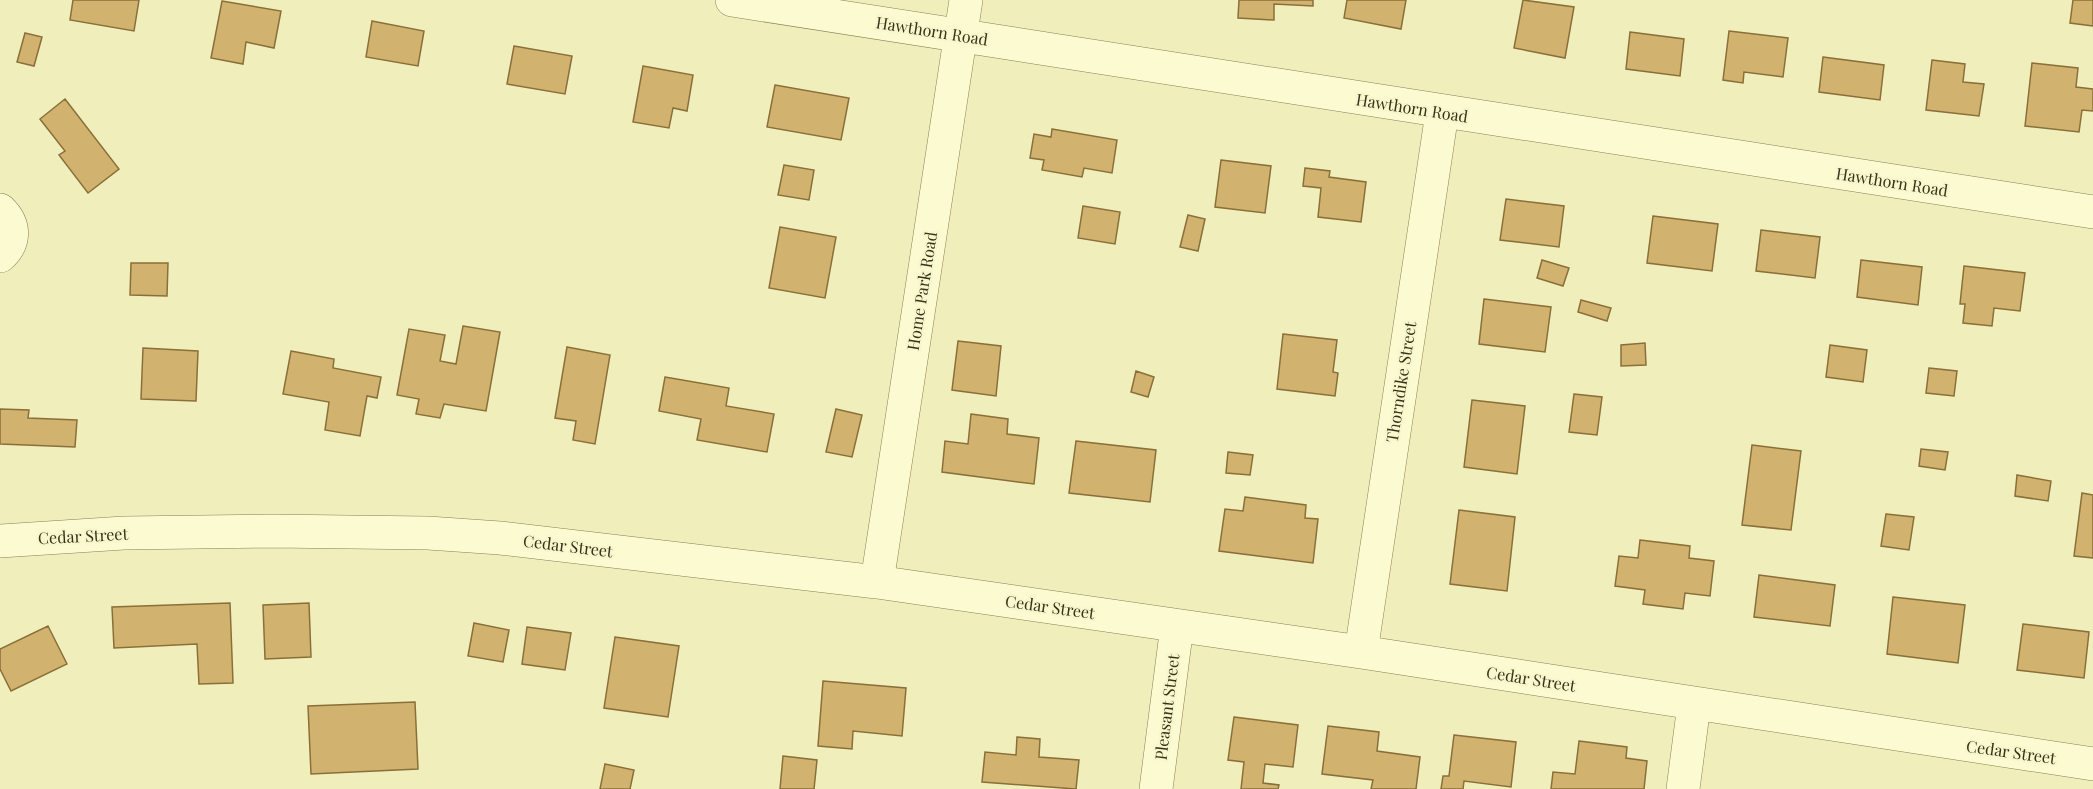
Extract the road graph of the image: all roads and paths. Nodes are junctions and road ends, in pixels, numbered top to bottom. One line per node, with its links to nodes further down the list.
1 (732, 0): 3 (street, Hawthorn Road)
2 (966, 0): 3 (street, Home Park Road)
3 (961, 36): 4 (street, Hawthorn Road); 9 (street, Home Park Road)
4 (1442, 113): 6 (street, Hawthorn Road); 11 (street, Thorndike Street)
5 (0, 210): 7 (street)
6 (2093, 212)
7 (0, 256)
8 (0, 541): 9 (street, Cedar Street)
9 (877, 582): 10 (street, Cedar Street)
10 (1177, 626): 11 (street, Cedar Street); 14 (street, Pleasant Street)
11 (1361, 652): 12 (street, Cedar Street)
12 (1694, 705): 13 (street, Cedar Street); 15 (street)
13 (2093, 764)
14 (1156, 789)
15 (1683, 789)

